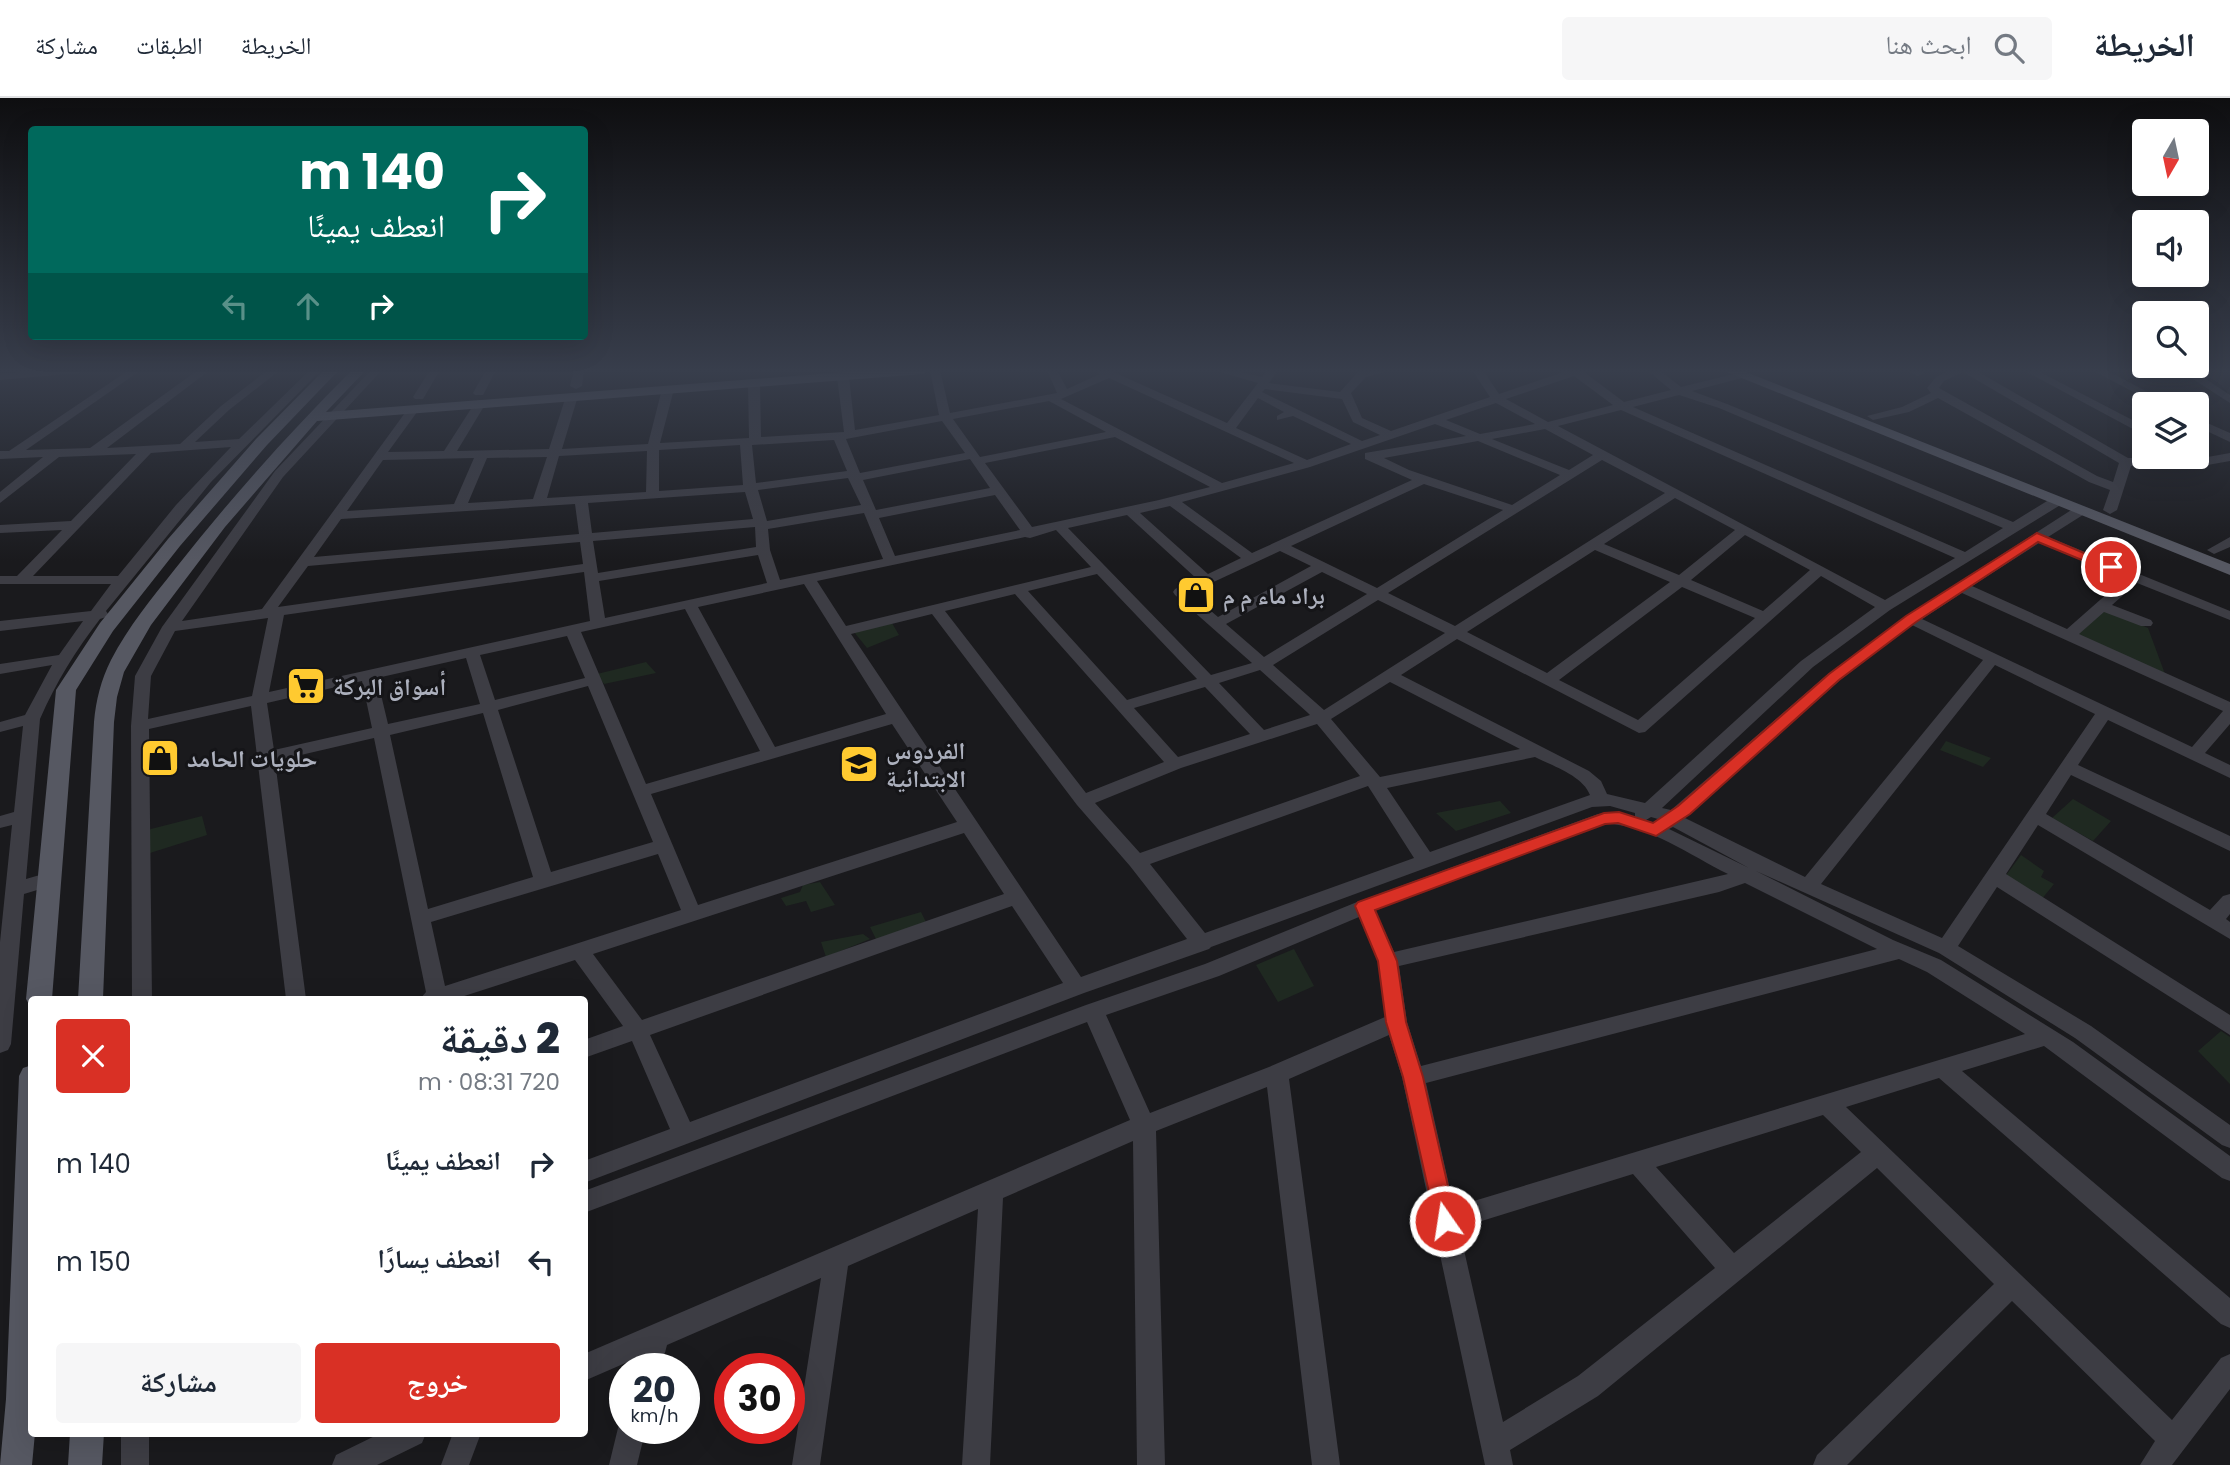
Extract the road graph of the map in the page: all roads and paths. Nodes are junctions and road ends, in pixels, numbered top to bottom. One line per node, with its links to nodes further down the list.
1 (38, 434): 41 (street)
2 (118, 434): 39 (street)
3 (197, 434): 35 (street)
4 (250, 434): 32 (street)
5 (267, 434): 114 (main road)
6 (297, 434): 192 (main road)
7 (317, 434): 123 (street)
8 (395, 434): 45 (street)
9 (460, 434): 44 (street)
10 (560, 434): 40 (street)
11 (656, 434): 36 (street)
12 (750, 434): 33 (street)
13 (851, 434): 29 (street)
14 (957, 434): 48 (street)
15 (1112, 434): 48 (street)
16 (1118, 434): 57 (street)
17 (1237, 434): 52 (street)
18 (1335, 434): 34 (street)
19 (1395, 434): 30 (street)
20 (1469, 434): 31 (street)
21 (1496, 434): 31 (street)
22 (1565, 434): 43 (street)
23 (1685, 434): 89 (street)
24 (1789, 434): 77 (street)
25 (1896, 434): 65 (main road)
26 (1919, 434): 70 (main road)
27 (2011, 434): 58 (street)
28 (2077, 434): 50 (street)
29 (844, 435): 33 (street); 54 (street)
30 (1391, 435): 34 (street)
31 (1477, 437): 46 (street); 53 (street)
32 (242, 442): 35 (street); 101 (street)
33 (749, 442): 36 (street); 56 (street)
34 (1358, 446): 46 (street); 52 (street)
35 (183, 447): 37 (street)
36 (653, 448): 40 (street); 61 (street)
37 (147, 450): 39 (street); 75 (street)
38 (57, 452): 39 (street); 41 (street); 62 (street)
39 (93, 452)
40 (554, 453): 42 (street); 66 (street)
41 (7, 454)
42 (482, 454): 44 (street); 67 (street)
43 (1603, 454): 53 (street); 60 (street)
44 (448, 455): 45 (street)
45 (380, 456): 73 (street)
46 (1372, 457): 55 (street)
47 (2230, 457): 49 (street)
48 (975, 458): 54 (street); 59 (street)
49 (2209, 458)
50 (2126, 462): 51 (street); 58 (street)
51 (2132, 462)
52 (1306, 464): 57 (street)
53 (1570, 475): 68 (street)
54 (854, 476): 56 (street); 71 (street)
55 (1424, 480): 68 (street); 84 (street)
56 (750, 487): 61 (street); 74 (street)
57 (1222, 488): 64 (street)
58 (2117, 488): 70 (street)
59 (998, 490): 71 (street); 80 (street)
60 (1674, 493): 79 (street); 85 (street)
61 (652, 495): 63 (street)
62 (0, 499)
63 (580, 500): 66 (street); 81 (street)
64 (1172, 501): 72 (street); 90 (street)
65 (2057, 501): 69 (main road); 77 (street)
66 (540, 502): 67 (street)
67 (459, 508): 73 (street)
68 (1514, 510): 108 (street)
69 (2081, 510): 82 (street); 96 (main road)
70 (2110, 510): 87 (main road)
71 (871, 511): 74 (street); 92 (street)
72 (1130, 511): 76 (street); 103 (street)
73 (339, 515): 91 (street)
74 (761, 524): 81 (street); 86 (street)
75 (74, 525): 78 (street); 100 (street)
76 (1059, 527): 80 (street); 94 (street)
77 (2012, 527): 89 (street)
78 (0, 529)
79 (1743, 530): 95 (street); 104 (street)
80 (1030, 534): 92 (street)
81 (587, 537): 91 (street); 97 (street)
82 (2037, 537): 98 (street); 106 (street)
83 (2230, 541): 87 (street)
84 (1279, 545): 90 (street); 93 (street)
85 (1596, 545): 104 (street); 126 (street)
86 (763, 550): 97 (street); 105 (street)
87 (2214, 550): 88 (main road)
88 (2230, 556)
89 (1965, 557): 111 (street)
90 (1251, 559): 103 (street)
91 (305, 562): 115 (street)
92 (891, 562): 102 (street)
93 (1322, 566): 108 (street); 119 (street)
94 (1100, 569): 107 (street); 137 (street)
95 (1820, 569): 111 (street); 117 (street)
96 (2230, 570)
97 (592, 573): 115 (street); 121 (street)
98 (2135, 577): 110 (street); 113 (street)
99 (0, 580): 100 (street)
100 (21, 580): 101 (street)
101 (122, 580): 116 (street)
102 (809, 580): 105 (street); 125 (street)
103 (1207, 580): 119 (street)
104 (1681, 582): 117 (street); 136 (street)
105 (775, 587): 109 (street)
106 (1961, 587): 118 (street); 127 (street)
107 (1019, 589): 112 (street); 139 (street)
108 (1378, 593): 126 (street); 131 (street)
109 (689, 604): 121 (street); 152 (street)
110 (2102, 606): 120 (street); 127 (street)
111 (1885, 607): 164 (street)
112 (936, 609): 125 (street); 161 (street)
113 (2226, 611)
114 (117, 612): 116 (street); 174 (main road)
115 (272, 613): 123 (street); 138 (street)
116 (95, 614): 122 (street); 130 (street)
117 (1764, 617): 136 (street)
118 (1911, 619): 129 (street); 164 (street)
119 (1216, 624): 131 (street)
120 (2146, 624)
121 (598, 625): 124 (street)
122 (0, 626)
123 (170, 627): 147 (street)
124 (573, 631): 128 (street); 135 (street)
125 (843, 631): 144 (street)
126 (1455, 632): 133 (street); 136 (street)
127 (2068, 635): 141 (street)
128 (471, 653): 134 (street); 140 (street)
129 (1993, 658): 142 (street); 176 (street)
130 (61, 659): 132 (street); 146 (street)
131 (1262, 665): 137 (street); 145 (street)
132 (0, 669)
133 (1390, 675): 145 (street); 151 (street)
134 (369, 676): 138 (street); 149 (street)
135 (594, 680): 140 (street); 159 (street)
136 (1548, 680)
137 (1208, 681): 139 (street); 150 (street)
138 (259, 701): 147 (street); 154 (street)
139 (1124, 706): 155 (street)
140 (489, 707): 149 (street); 175 (street)
141 (2230, 708)
142 (2105, 712): 153 (street); 156 (street)
143 (2230, 714): 153 (street)
144 (896, 717): 152 (street); 166 (street)
145 (1320, 717): 150 (street); 158 (street)
146 (32, 719): 148 (street); 162 (street)
147 (139, 726): 193 (street)
148 (0, 727)
149 (381, 730): 154 (street); 183 (street)
150 (1260, 735): 155 (street)
151 (1539, 751): 158 (street); 160 (street)
152 (770, 753): 159 (street)
153 (2194, 755): 157 (street)
154 (266, 757): 194 (street)
155 (1175, 764): 161 (street)
156 (2068, 767): 163 (street); 167 (street)
157 (2230, 772)
158 (1374, 781): 169 (street); 170 (street)
159 (642, 791): 168 (street)
160 (1601, 800): 164 (street); 169 (street)
161 (1083, 801): 170 (street)
162 (21, 816): 165 (street); 177 (street)
163 (2036, 816): 173 (street); 184 (street)
164 (1653, 820): 172 (street); 176 (street); 178 (street)
165 (0, 822)
166 (969, 825): 179 (street); 182 (street)
167 (2230, 844)
168 (664, 845): 175 (street); 182 (street)
169 (1425, 860): 171 (street)
170 (1137, 861): 185 (street)
171 (1393, 872): 178 (street); 185 (street)
172 (1748, 874): 188 (street); 189 (street)
173 (1996, 877): 186 (street); 199 (street)
174 (50, 879): 177 (street); 191 (main road)
175 (544, 881): 183 (street)
176 (1808, 887): 186 (street)
177 (14, 890): 202 (street)
178 (1407, 891): 181 (street)
179 (1016, 897): 190 (street); 200 (street)
180 (2230, 901): 184 (street)
181 (1364, 906): 189 (street); 197 (street)
182 (693, 915): 187 (street)
183 (421, 918): 195 (street)
184 (2221, 926)
185 (1202, 944): 190 (street)
186 (1946, 948): 212 (street)
187 (579, 951): 196 (street); 200 (street)
188 (1901, 951): 201 (street); 206 (street)
189 (1388, 961): 198 (street)
190 (1077, 987): 207 (street)
191 (38, 996)
192 (90, 996)
193 (142, 996)
194 (296, 996)
195 (433, 996)
196 (439, 996)
197 (1093, 1011): 209 (street); 210 (street)
198 (1396, 1022): 205 (street); 206 (street)
199 (2230, 1026)
200 (638, 1031): 203 (street); 211 (street)
201 (2046, 1036): 204 (street); 215 (street)
202 (0, 1044)
203 (588, 1048)
204 (1944, 1069): 208 (street); 224 (street)
205 (1277, 1074): 209 (street); 245 (street)
206 (1413, 1077): 220 (street)
207 (774, 1102): 210 (street); 211 (street)
208 (1827, 1104): 213 (street); 214 (street)
209 (1144, 1125): 217 (street); 244 (street)
210 (786, 1127): 218 (street)
211 (685, 1136): 216 (street)
212 (2230, 1138)
213 (1878, 1153): 222 (street); 223 (street)
214 (1637, 1162): 220 (street); 222 (street)
215 (2230, 1170)
216 (588, 1171)
217 (991, 1191): 221 (street); 243 (street)
218 (588, 1201)
219 (28, 1205): 236 (main road)
220 (1445, 1221): 235 (street)
221 (836, 1259): 225 (street); 242 (street)
222 (1733, 1270): 235 (street)
223 (2013, 1283): 233 (street); 246 (street)
224 (2230, 1315)
225 (656, 1337): 226 (street); 227 (street)
226 (652, 1353)
227 (588, 1366)
228 (2230, 1367): 233 (street)
229 (87, 1437): 237 (main road)
230 (135, 1437): 238 (street)
231 (404, 1437): 239 (street)
232 (466, 1437): 240 (street)
233 (2174, 1441): 247 (street)
234 (628, 1444): 241 (street)
235 (1497, 1454)
236 (15, 1465)
237 (85, 1465)
238 (135, 1465)
239 (346, 1465)
240 (455, 1465)
241 (622, 1465)
242 (806, 1465)
243 (976, 1465)
244 (1151, 1465)
245 (1326, 1465)
246 (1827, 1465)
247 (2154, 1465)

